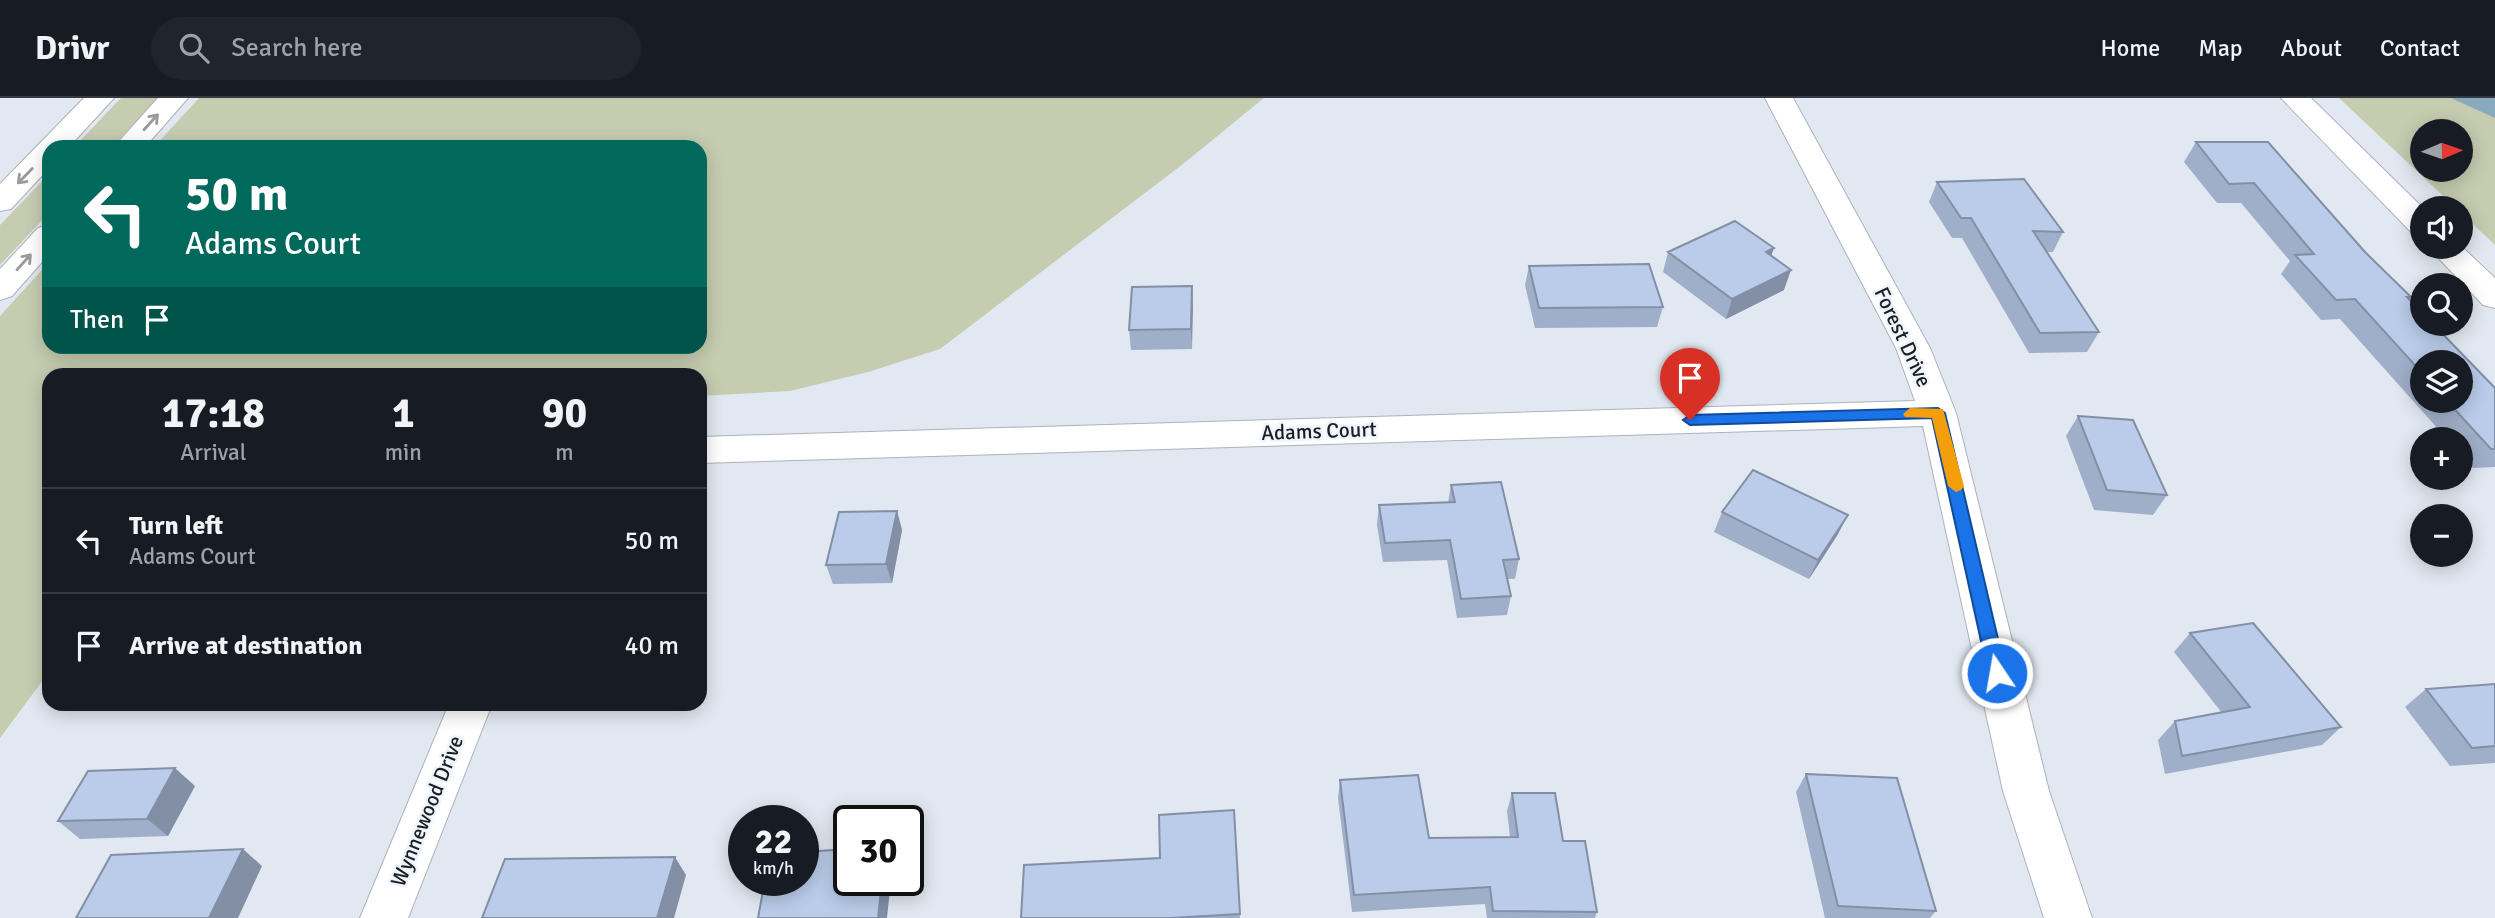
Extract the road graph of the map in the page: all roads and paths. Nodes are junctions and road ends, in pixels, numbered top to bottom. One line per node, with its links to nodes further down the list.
1 (100, 98): 5 (street)
2 (174, 98): 6 (street, one-way to 2)
3 (1779, 98): 14 (street, Forest Drive)
4 (2295, 98): 9 (street)
5 (60, 140)
6 (135, 140)
7 (42, 158): 8 (street, one-way to 8)
8 (0, 202)
9 (2410, 213)
10 (42, 243): 12 (street, one-way to 10)
11 (2457, 259): 13 (street)
12 (0, 289)
13 (2491, 289)
14 (1938, 413): 15 (street, Adams Court); 18 (street, Forest Drive)
15 (707, 450)
16 (467, 711): 17 (street, Wynnewood Drive)
17 (384, 918)
18 (2068, 918)

